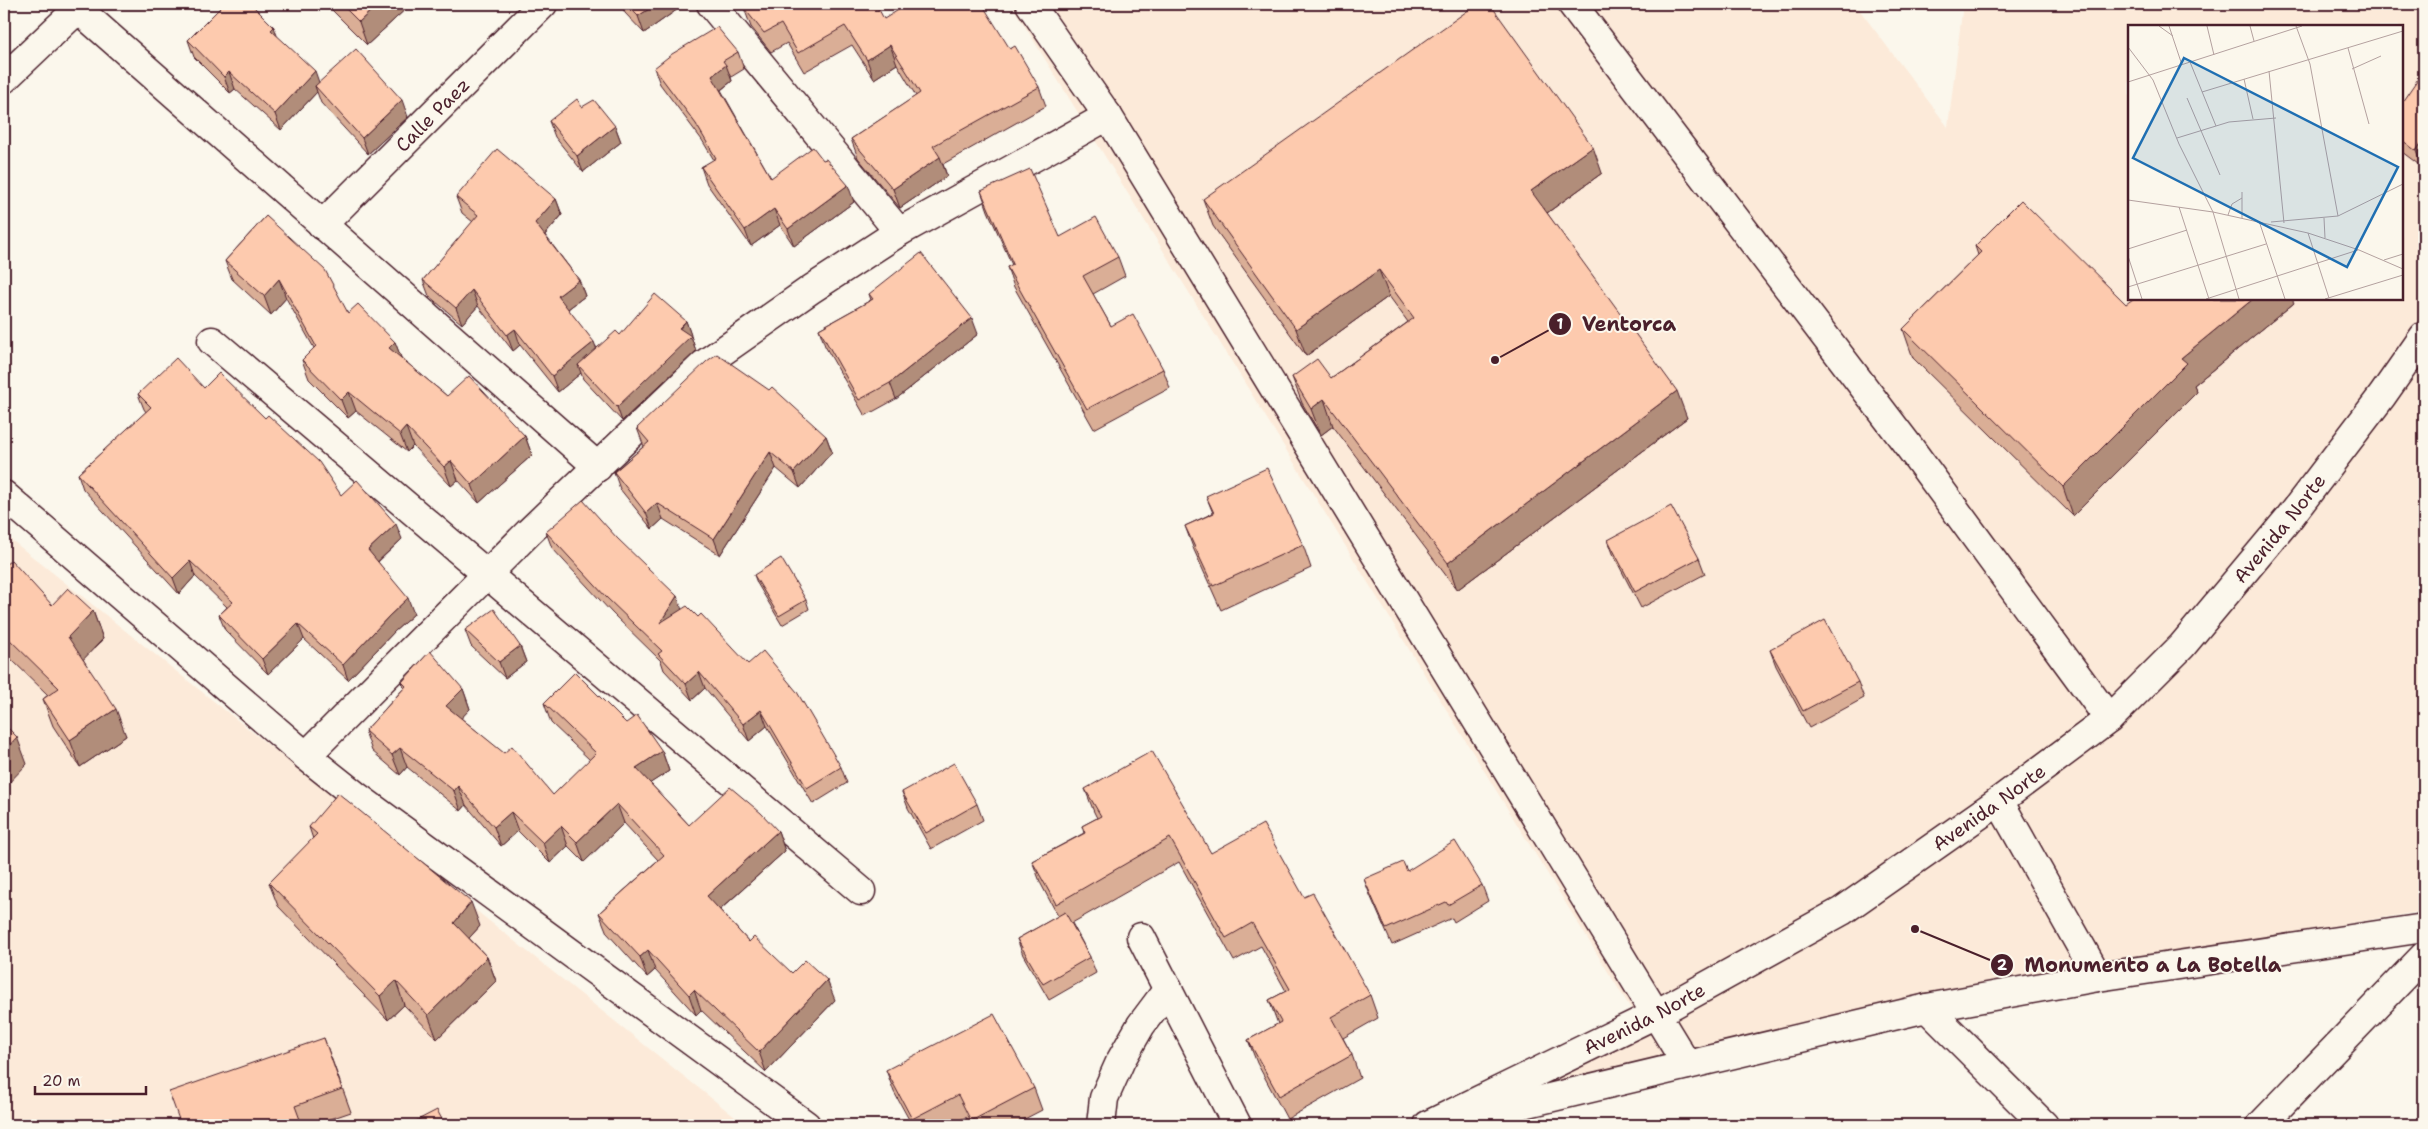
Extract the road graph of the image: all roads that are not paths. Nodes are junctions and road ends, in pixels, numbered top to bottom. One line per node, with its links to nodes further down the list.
1 (543, 4): 8 (main road, Calle Paez)
2 (711, 4): 9 (main road)
3 (1030, 4): 7 (main road)
4 (1572, 4): 15 (main road)
5 (80, 6): 6 (main road); 8 (main road)
6 (7, 70)
7 (1108, 116): 9 (main road); 25 (main road)
8 (322, 225): 12 (main road)
9 (899, 232): 12 (main road)
10 (2424, 336): 15 (main road, Avenida Norte)
11 (212, 341): 14 (main road)
12 (598, 467): 14 (main road)
13 (4, 496): 16 (main road)
14 (487, 575): 16 (main road); 18 (main road)
15 (2109, 718): 17 (main road, Avenida Norte)
16 (306, 756): 27 (main road)
17 (1999, 801): 22 (main road); 25 (main road, Avenida Norte)
18 (861, 891)
19 (2424, 928): 22 (main road)
20 (1141, 937): 23 (main road)
21 (2424, 956): 33 (main road)
22 (2098, 977): 24 (main road)
23 (1168, 989): 28 (main road); 29 (main road)
24 (1926, 1008): 26 (main road); 32 (main road)
25 (1656, 1014): 26 (main road); 30 (main road, Avenida Norte)
26 (1687, 1065): 31 (main road)
27 (806, 1125)
28 (1101, 1125)
29 (1237, 1125)
30 (1428, 1125)
31 (1433, 1125)
32 (2044, 1125)
33 (2261, 1125)

